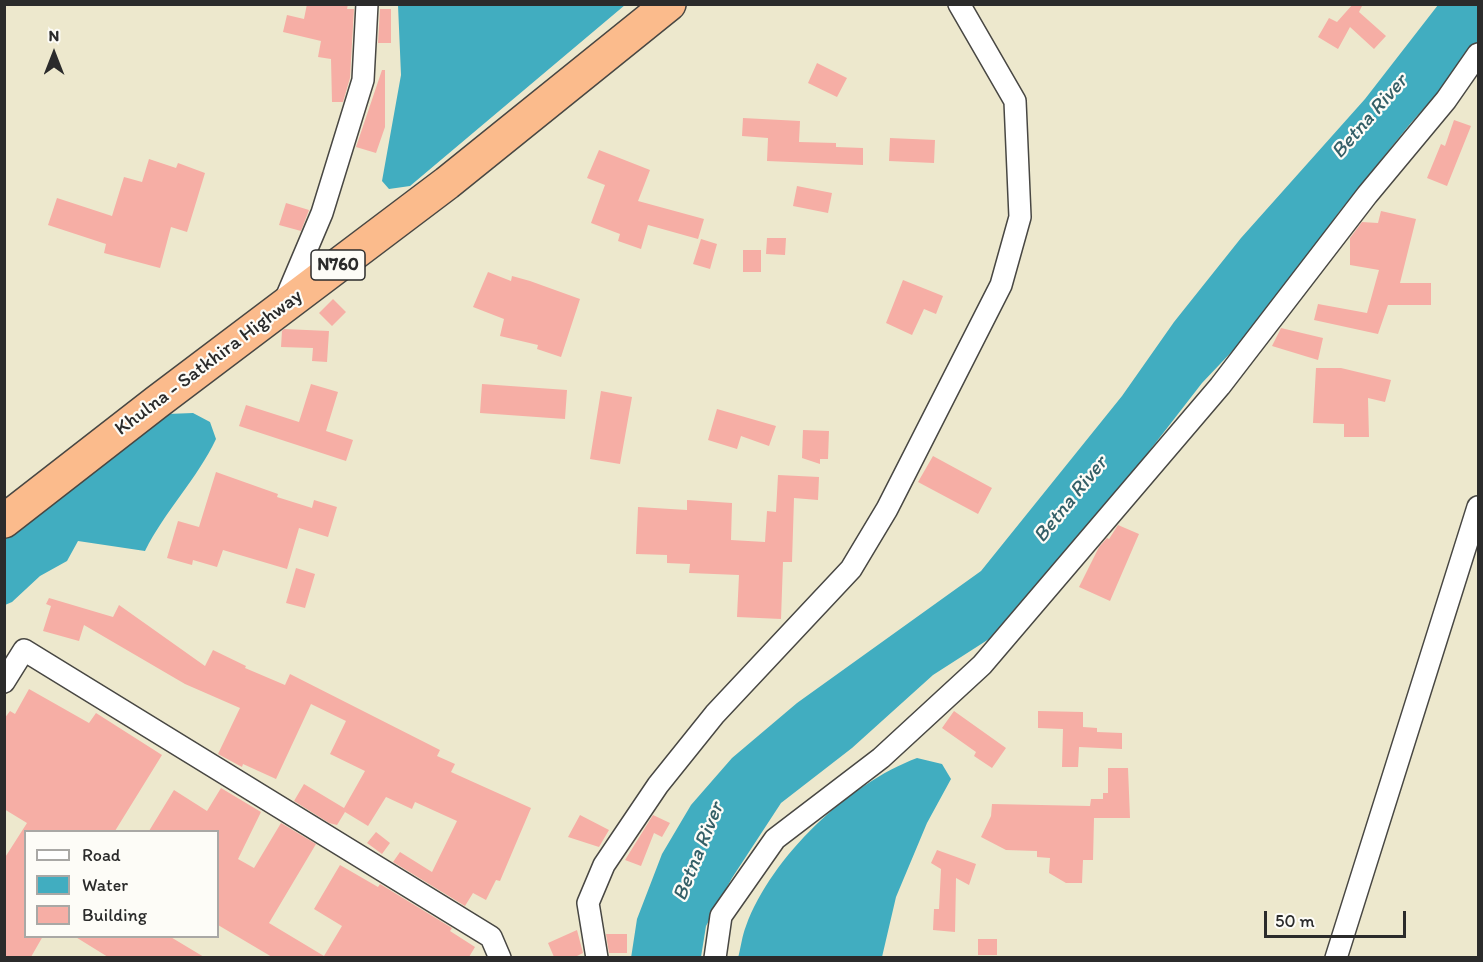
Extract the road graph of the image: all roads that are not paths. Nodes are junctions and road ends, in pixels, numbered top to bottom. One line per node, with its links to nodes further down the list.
1 (367, 4): 5 (street)
2 (669, 4): 5 (highway, Khulna - Satkhira Highway / N760)
3 (959, 4): 10 (street)
4 (1479, 54): 11 (street)
5 (281, 308): 7 (highway, Khulna - Satkhira Highway / N760)
6 (1479, 507): 12 (street)
7 (4, 521)
8 (4, 682): 9 (street)
9 (500, 957)
10 (597, 957)
11 (715, 957)
12 (1336, 957)

